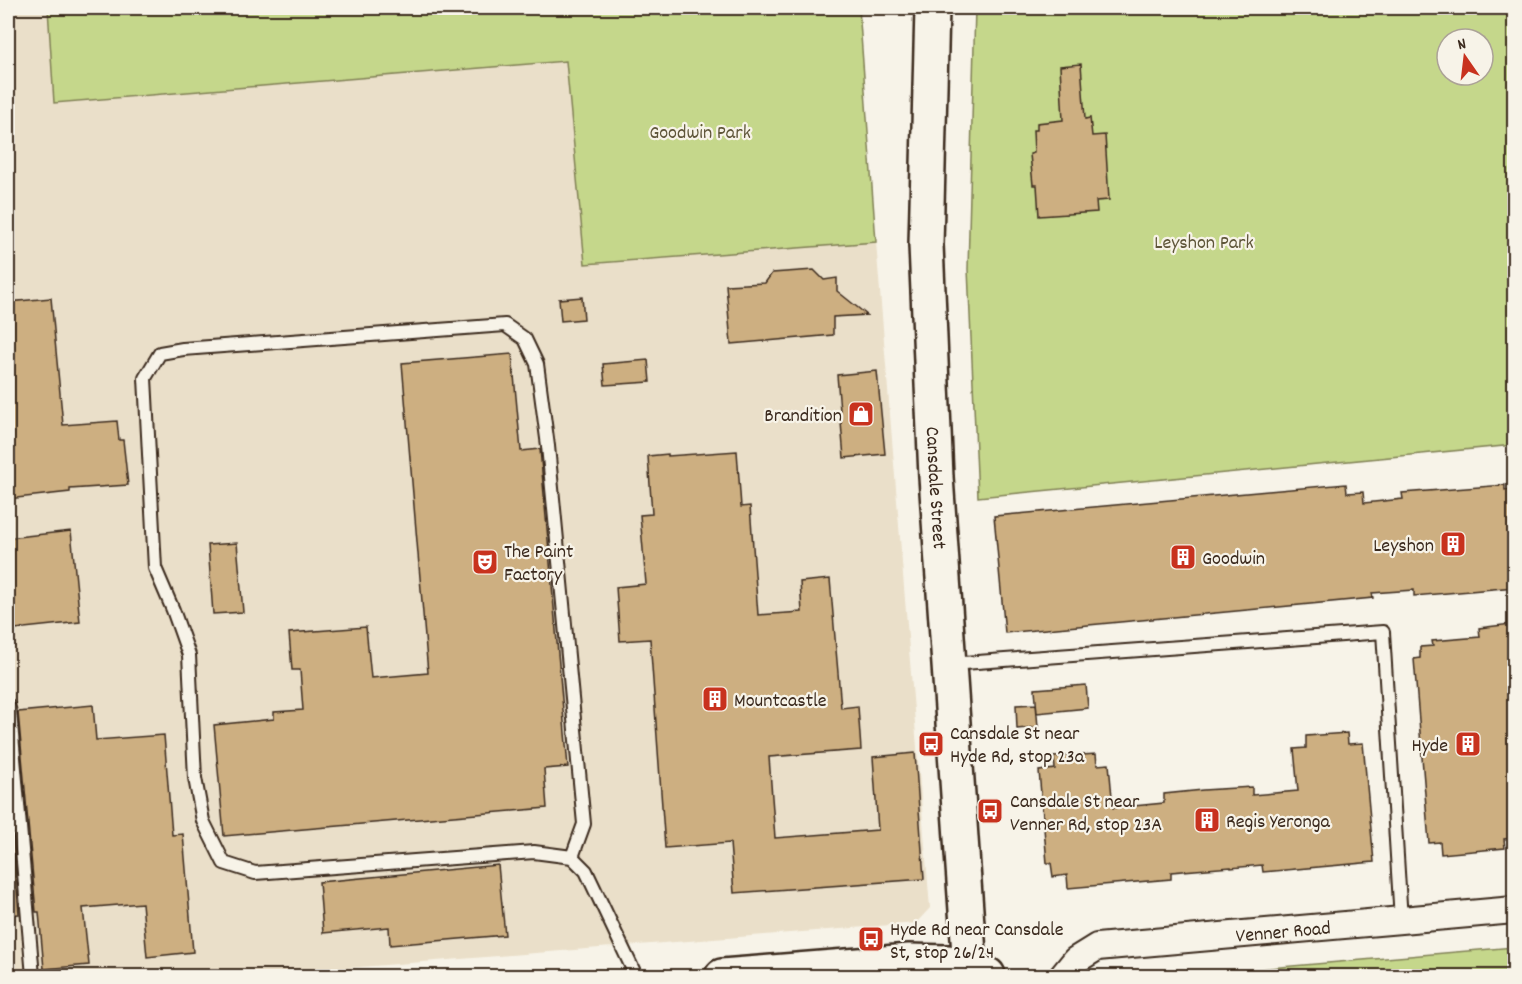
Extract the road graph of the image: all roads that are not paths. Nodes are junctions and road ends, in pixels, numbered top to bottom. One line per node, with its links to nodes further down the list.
1 (932, 8): 2 (street, Cansdale Street)
2 (949, 664): 6 (lane); 7 (street, Cansdale Street)
3 (8, 705): 8 (lane)
4 (572, 857): 4 (lane); 9 (lane)
5 (1515, 910): 6 (street, Venner Road)
6 (1401, 920): 11 (street, Venner Road)
7 (980, 972): 10 (street)
8 (33, 976)
9 (636, 976)
10 (722, 976)
11 (1063, 976)

